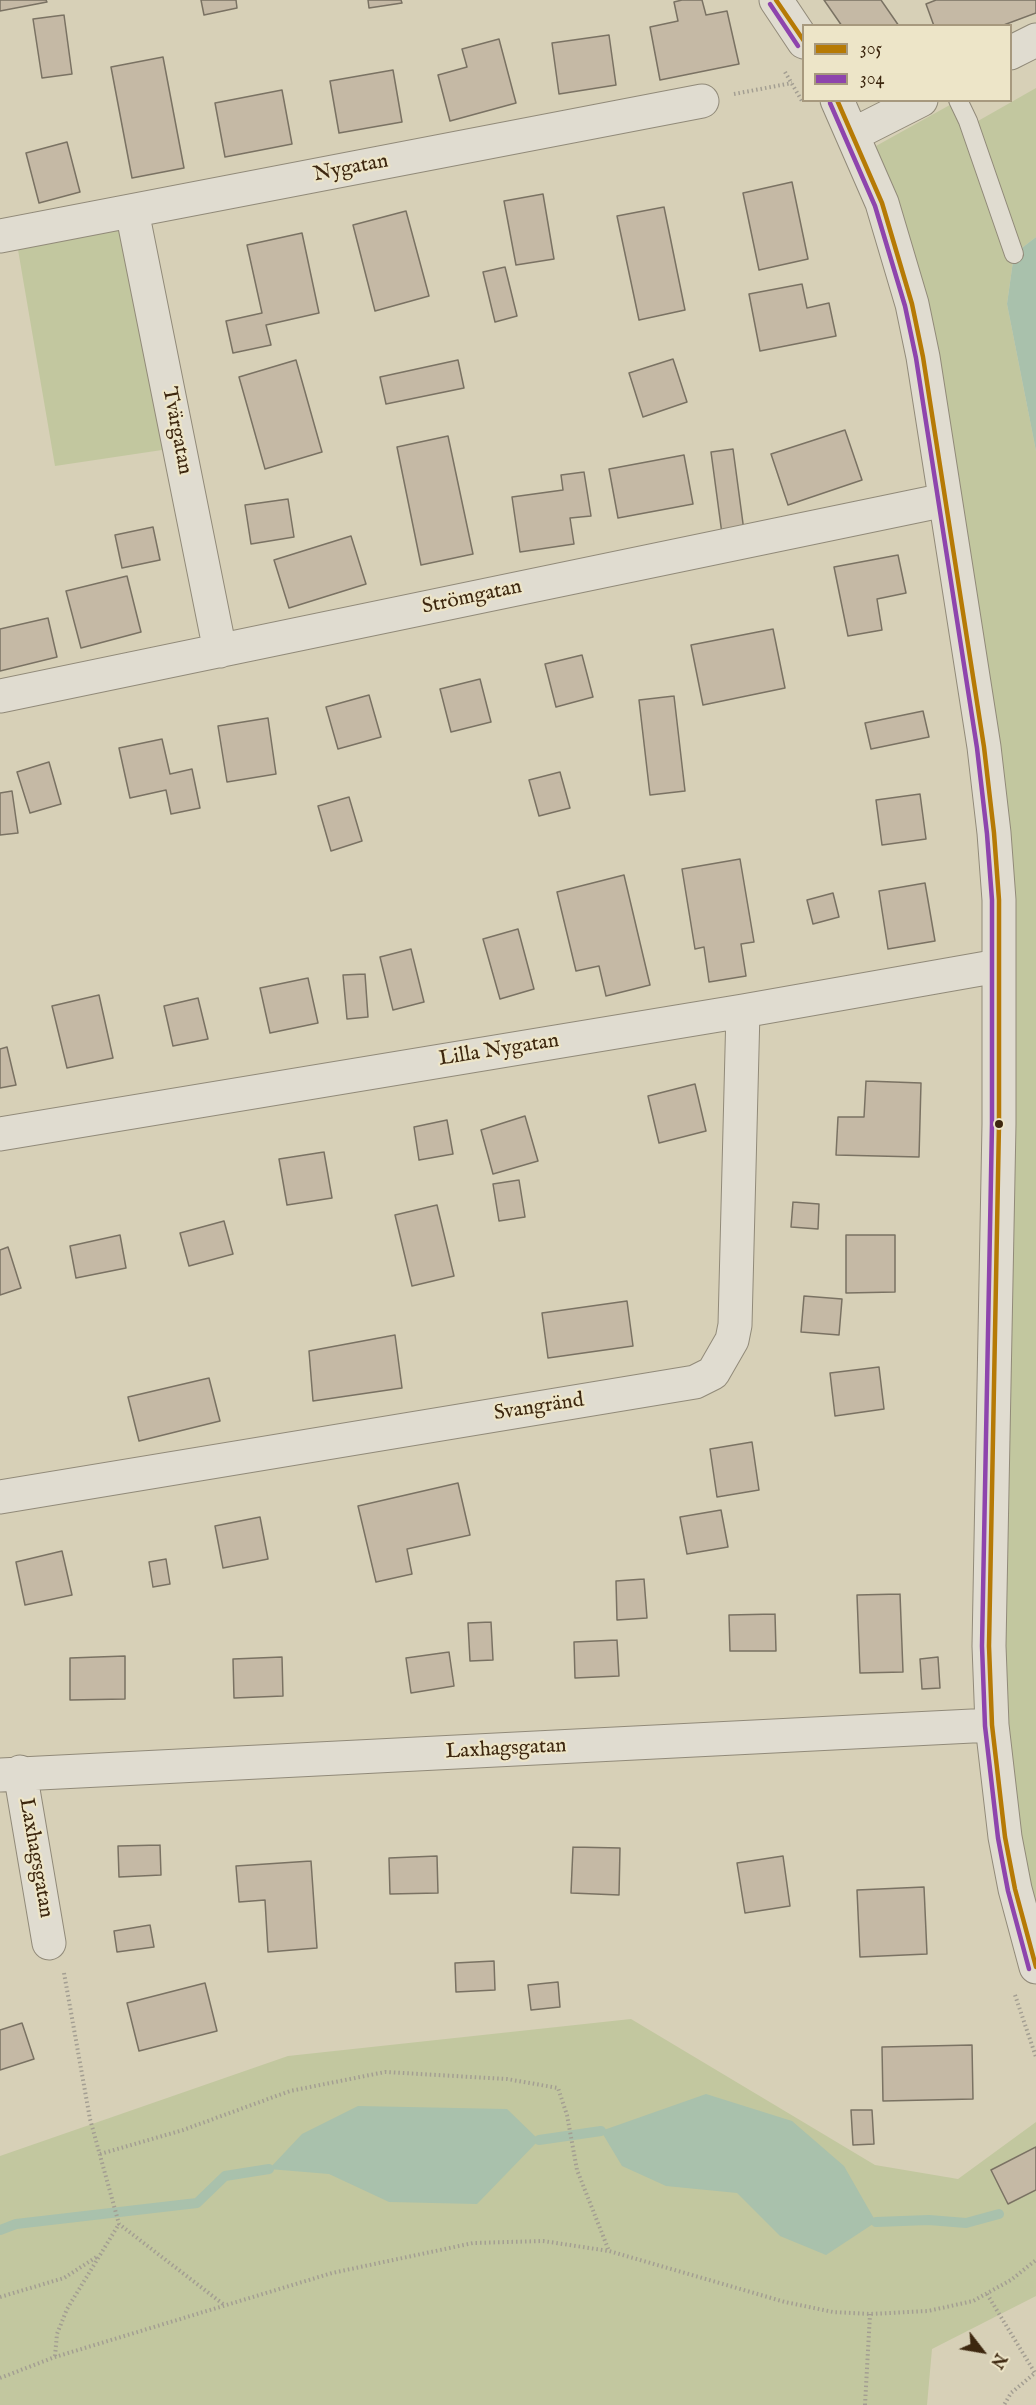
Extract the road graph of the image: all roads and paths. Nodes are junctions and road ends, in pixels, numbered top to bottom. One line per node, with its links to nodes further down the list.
1 (776, 0): 4 (street)
2 (1036, 40): 3 (street)
3 (1012, 52)
4 (792, 53): 5 (path)
5 (792, 83): 6 (path); 7 (path)
6 (802, 100)
7 (702, 101): 12 (street, Nygatan)
8 (838, 102): 11 (street)
9 (917, 102): 11 (street)
10 (959, 102): 14 (lane)
11 (854, 134): 15 (street)
12 (132, 211): 13 (street, Nygatan); 16 (street, Tvärgatan)
13 (0, 236)
14 (1014, 254)
15 (945, 500): 16 (street, Strömgatan); 18 (street)
16 (220, 651): 17 (street, Strömgatan)
17 (0, 696)
18 (998, 966): 19 (street, Lilla Nygatan); 22 (street)
19 (743, 1011): 20 (street, Lilla Nygatan); 21 (street, Svangränd)
20 (0, 1134)
21 (0, 1497)
22 (992, 1725): 23 (street, Laxhagsgatan); 25 (street)
23 (10, 1773): 24 (street, Laxhagsgatan)
24 (50, 1943): 27 (path)
25 (1024, 1975): 26 (path)
26 (1036, 2057)
27 (100, 2154): 28 (path); 29 (path)
28 (119, 2224): 30 (path); 34 (path)
29 (609, 2251): 34 (path); 35 (path)
30 (101, 2254): 33 (path); 36 (path)
31 (1036, 2260): 32 (path)
32 (987, 2294): 35 (path); 37 (path)
33 (0, 2297)
34 (224, 2304): 36 (path)
35 (870, 2314): 39 (path)
36 (55, 2357): 38 (path)
37 (1036, 2372): 40 (path)
38 (0, 2378)
39 (865, 2405)
40 (1004, 2405)

